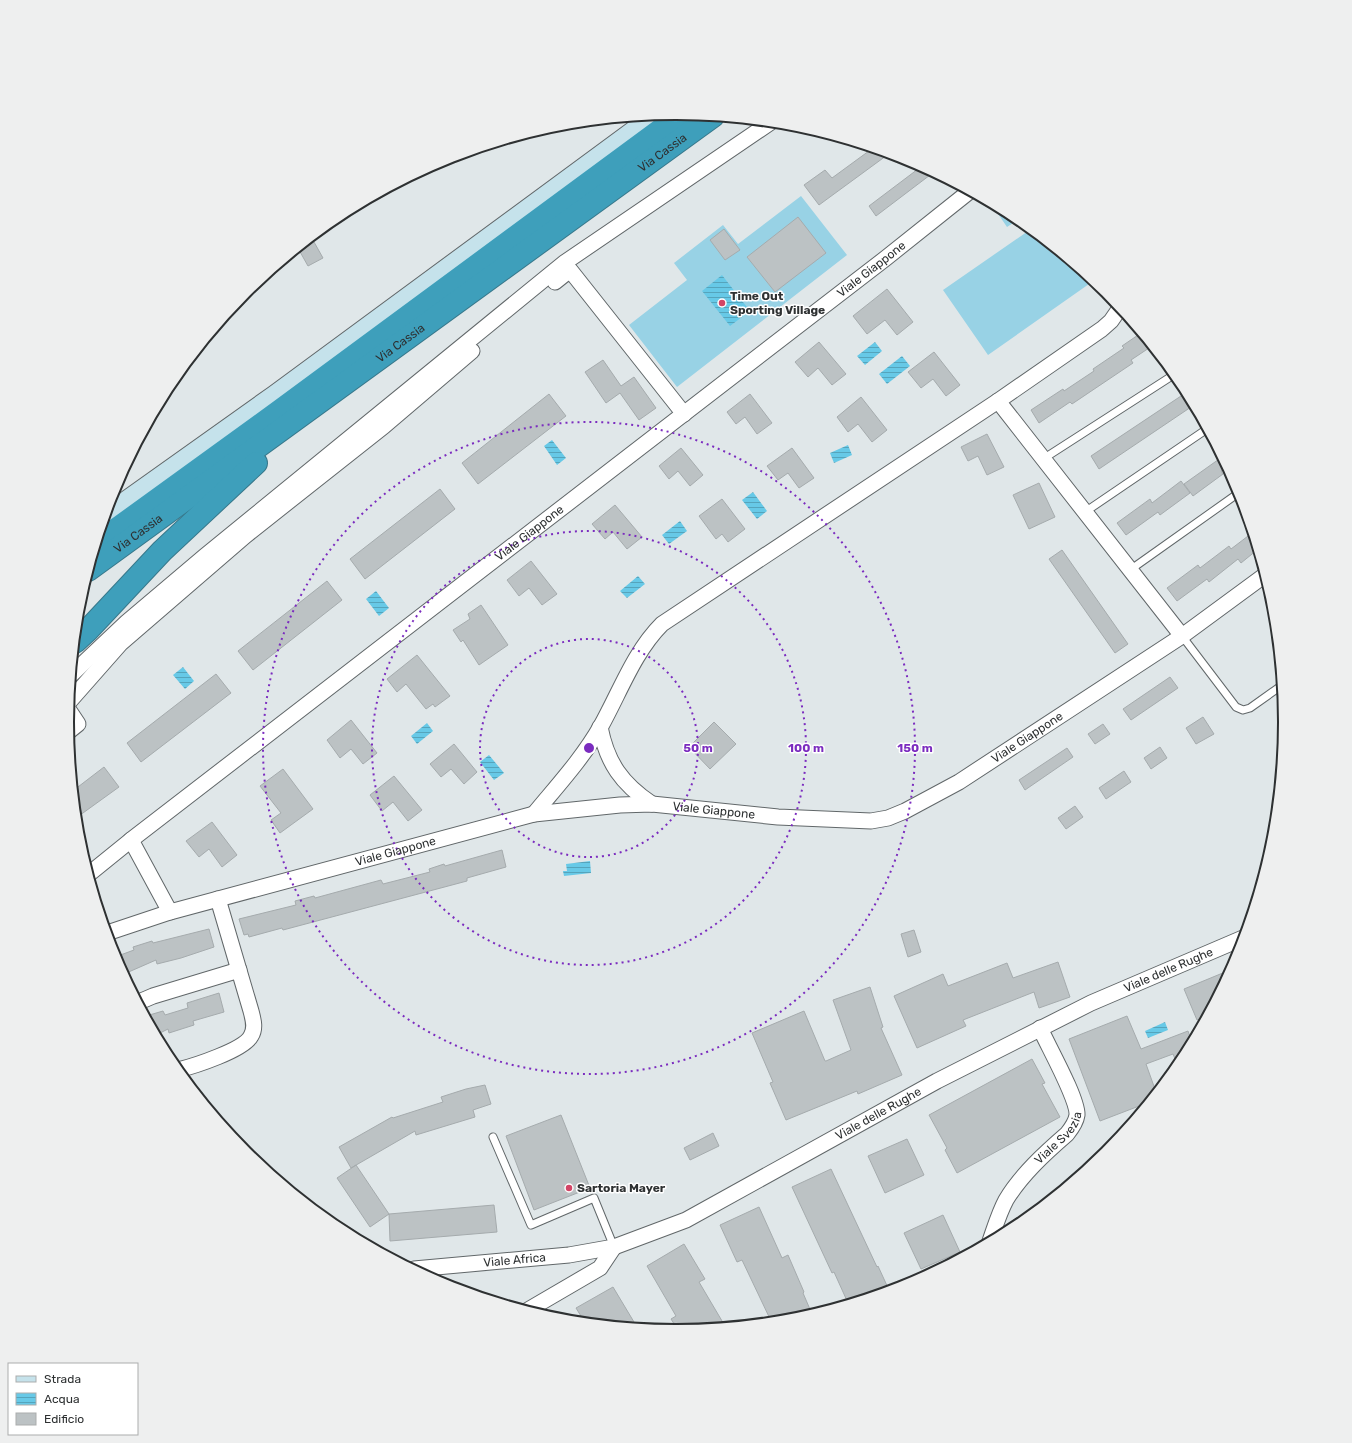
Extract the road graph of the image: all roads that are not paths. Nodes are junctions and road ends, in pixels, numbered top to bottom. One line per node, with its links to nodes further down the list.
1 (673, 120): 16 (highway, Via Cassia)
2 (649, 121): 14 (street)
3 (706, 121): 10 (highway, Via Cassia)
4 (764, 126): 22 (street)
5 (966, 194): 9 (street, Viale Giappone)
6 (1117, 312): 8 (street)
7 (1170, 377): 12 (lane)
8 (998, 401): 12 (street); 27 (street)
9 (684, 414): 24 (street); 30 (street, Viale Giappone)
10 (289, 425): 17 (highway, Via Cassia); 21 (highway)
11 (1203, 432): 15 (lane)
12 (1043, 459): 15 (street)
13 (1234, 496): 18 (lane)
14 (112, 511)
15 (1085, 512): 18 (street)
16 (103, 539)
17 (95, 565)
18 (1130, 570): 20 (street)
19 (1260, 579): 20 (street, Viale Giappone)
20 (1182, 636): 23 (lane); 28 (street, Viale Giappone)
21 (80, 638)
22 (76, 670)
23 (1277, 689)
24 (75, 696)
25 (74, 718): 26 (street)
26 (74, 727)
27 (600, 727): 28 (street); 29 (street)
28 (652, 804): 29 (street, Viale Giappone)
29 (534, 814): 32 (street, Viale Giappone)
30 (131, 840): 31 (street, Viale Giappone); 33 (street)
31 (93, 870)
32 (218, 899): 33 (street, Viale Giappone); 36 (street)
33 (170, 912): 34 (street, Viale Giappone)
34 (112, 931)
35 (1236, 941): 38 (street, Viale delle Rughe)
36 (239, 970): 37 (street); 39 (street)
37 (143, 1000)
38 (1040, 1028): 41 (street, Viale Svezia); 42 (street, Viale delle Rughe)
39 (184, 1068)
40 (493, 1137): 42 (lane)
41 (993, 1233)
42 (614, 1247): 43 (street, Viale Africa); 44 (street)
43 (423, 1267)
44 (534, 1306)

